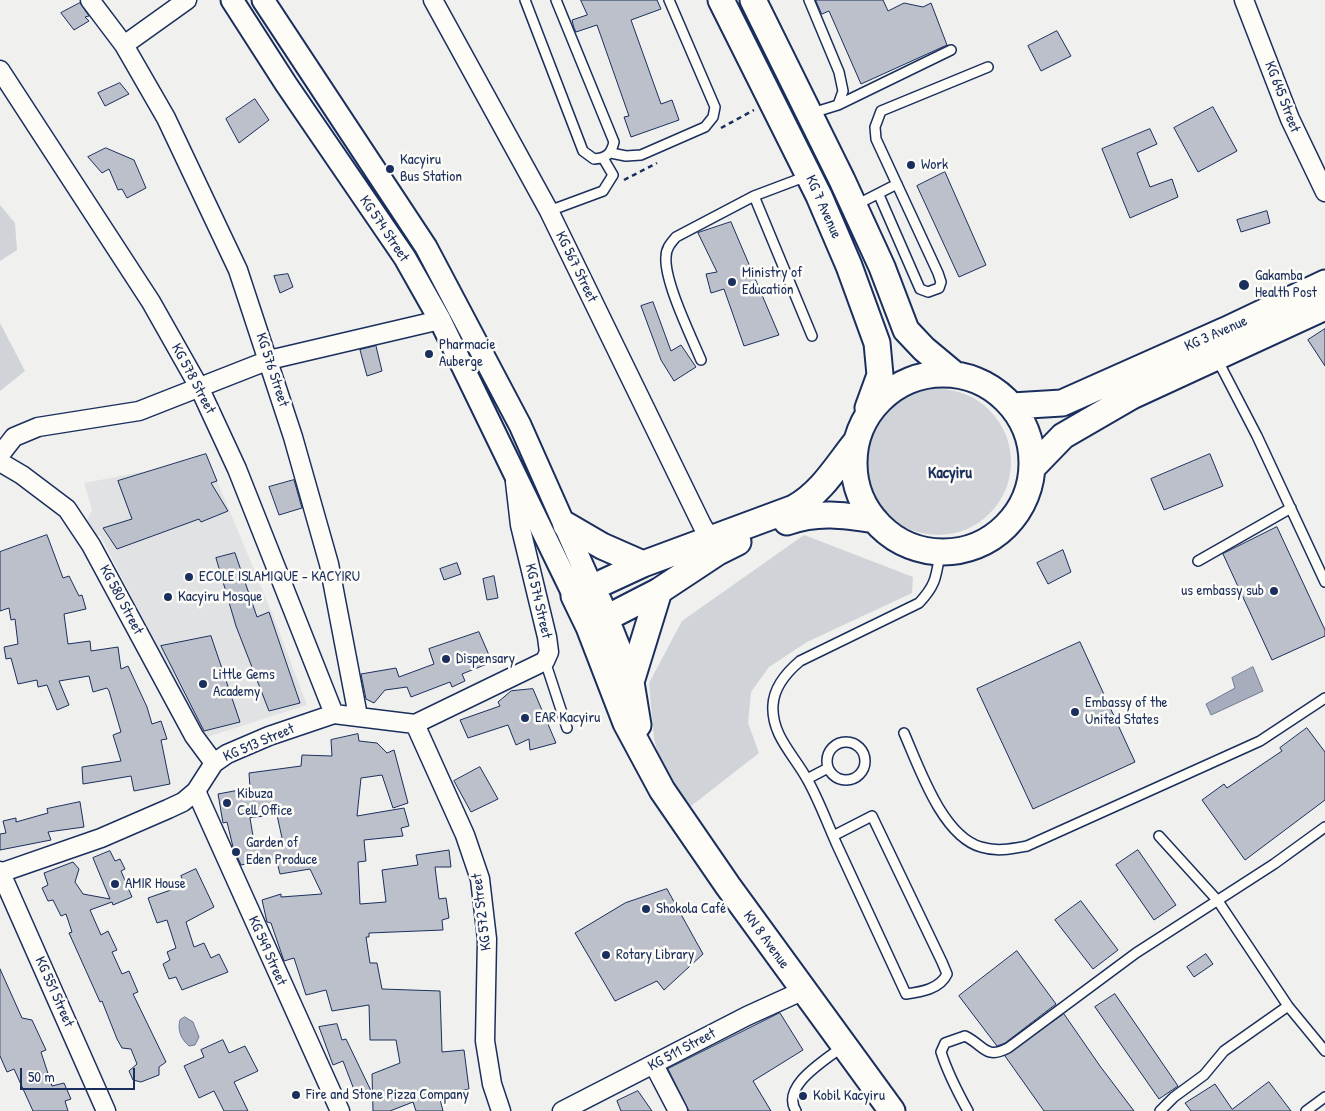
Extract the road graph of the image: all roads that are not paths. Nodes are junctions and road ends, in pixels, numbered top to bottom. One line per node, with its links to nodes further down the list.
1 (90, 0): 13 (street, KG 576 Street)
2 (187, 0): 13 (street)
3 (232, 0): 18 (street, KG 574 Street)
4 (263, 0): 16 (street)
5 (433, 0): 29 (street, KG 567 Street)
6 (525, 0): 22 (lane)
7 (556, 0): 21 (lane)
8 (669, 0): 21 (lane)
9 (722, 0): 23 (main road, KG 7 Avenue)
10 (752, 0): 20 (main road, KG 7 Avenue)
11 (809, 0): 19 (lane)
12 (1244, 0): 25 (street, KG 645 Street)
13 (124, 46): 37 (street, KG 576 Street)
14 (951, 50): 19 (lane)
15 (988, 66): 24 (lane)
16 (307, 69): 18 (street); 30 (street)
17 (0, 70): 40 (street, KG 578 Street)
18 (286, 84): 31 (street, KG 574 Street)
19 (838, 104): 20 (lane)
20 (811, 114): 28 (main road, KG 7 Avenue)
21 (611, 153): 22 (lane)
22 (603, 158): 29 (lane)
23 (809, 176): 27 (lane); 42 (main road, KG 7 Avenue)
24 (897, 184): 26 (lane); 26 (lane)
25 (1325, 192)
26 (879, 195): 28 (lane)
27 (754, 196): 35 (lane); 38 (lane)
28 (854, 206): 39 (main road, KG 7 Avenue)
29 (550, 211): 50 (street, KG 567 Street)
30 (426, 247): 31 (street); 49 (street)
31 (405, 258): 34 (street, KG 574 Street)
32 (1325, 283): 41 (main road, KG 3 Avenue)
33 (1325, 307): 36 (main road, KG 3 Avenue)
34 (440, 320): 37 (street); 46 (street, KG 574 Street)
35 (812, 336)
36 (1216, 356): 45 (main road, KG 3 Avenue); 47 (lane)
37 (269, 360): 40 (street); 62 (street, KG 576 Street)
38 (701, 360)
39 (954, 374): 41 (main road); 42 (main road)
40 (199, 387): 43 (street); 61 (street, KG 578 Street)
41 (1012, 406): 45 (main road)
42 (858, 433): 48 (main road); 50 (main road)
43 (0, 455)
44 (0, 462): 66 (street, KG 580 Street)
45 (1033, 467): 51 (main road)
46 (514, 471): 56 (street, KG 574 Street); 58 (street, KG 574 Street)
47 (1291, 508): 52 (lane); 54 (lane)
48 (875, 520): 50 (main road); 51 (main road)
49 (566, 525): 53 (main road); 56 (street)
50 (714, 545): 53 (main road); 55 (main road)
51 (940, 553): 69 (lane)
52 (1198, 561)
53 (644, 564): 56 (main road)
54 (1325, 582)
55 (659, 591): 57 (main road); 59 (main road)
56 (583, 592): 57 (main road)
57 (598, 622): 59 (main road, KN 8 Avenue); 67 (main road, KN 8 Avenue)
58 (540, 664): 63 (street); 64 (lane)
59 (630, 682): 67 (main road, KN 8 Avenue)
60 (1325, 698): 65 (lane)
61 (334, 714): 62 (street, KG 513 Street); 66 (street, KG 513 Street)
62 (358, 716): 63 (street, KG 513 Street)
63 (415, 724): 84 (street, KG 572 Street)
64 (567, 728)
65 (904, 733)
66 (214, 763): 70 (street, KG 513 Street)
67 (647, 764): 76 (main road, KN 8 Avenue)
68 (828, 768): 68 (lane); 69 (lane)
69 (807, 779): 72 (lane)
70 (196, 791): 74 (street, KG 513 Street); 83 (street, KG 549 Street)
71 (1325, 827): 75 (lane)
72 (833, 836): 72 (lane)
73 (1159, 836): 75 (lane)
74 (0, 872): 82 (street, KG 551 Street)
75 (1218, 901): 77 (lane); 89 (lane)
76 (802, 990): 78 (main road, KN 8 Avenue); 80 (street, KG 511 Street)
77 (1288, 1006): 79 (lane); 90 (lane)
78 (844, 1046): 87 (lane); 88 (main road, KN 8 Avenue)
79 (1325, 1051)
80 (654, 1065): 85 (street, KG 511 Street); 86 (street)
81 (1325, 1097): 91 (lane)
82 (106, 1111)
83 (340, 1111)
84 (501, 1111)
85 (562, 1111)
86 (678, 1111)
87 (796, 1111)
88 (890, 1111)
89 (968, 1111)
90 (1160, 1111)
91 (1306, 1111)

